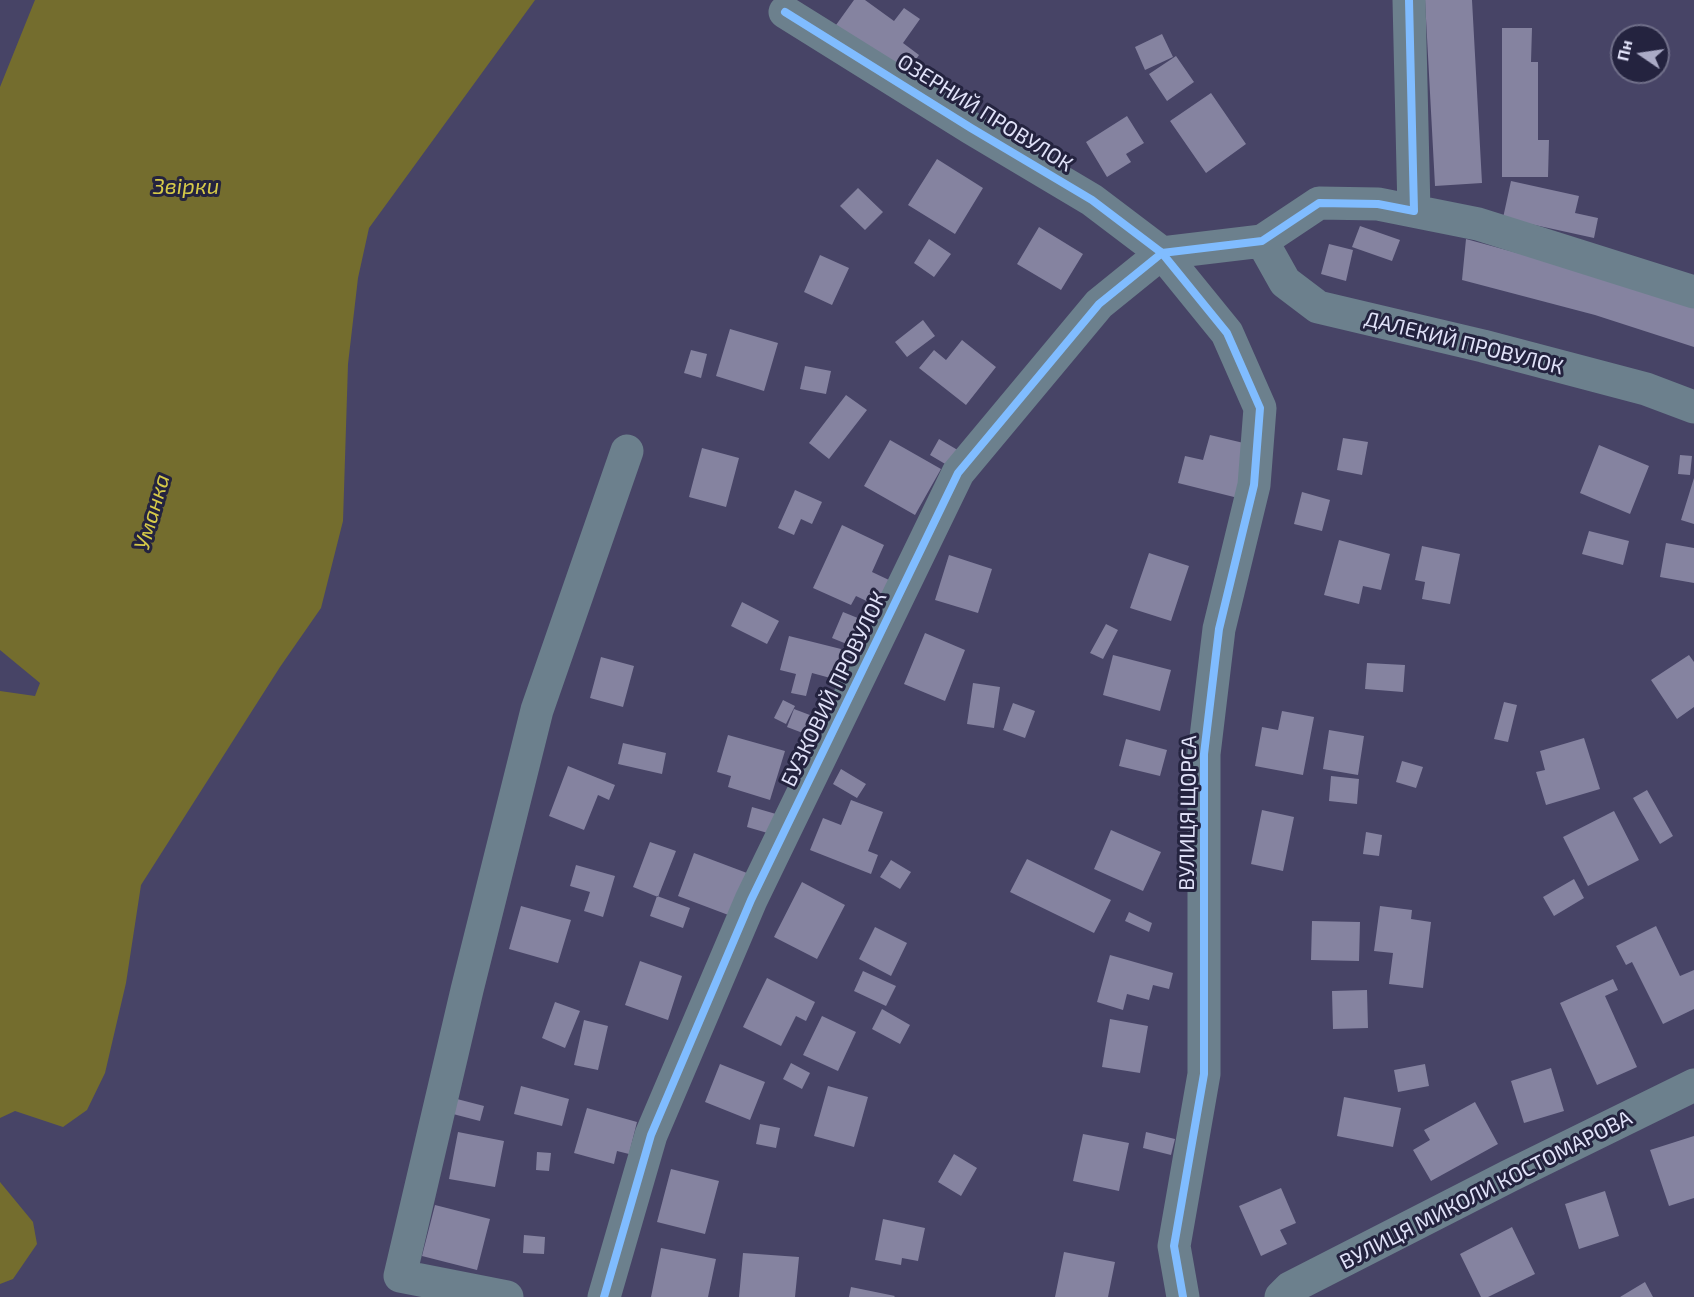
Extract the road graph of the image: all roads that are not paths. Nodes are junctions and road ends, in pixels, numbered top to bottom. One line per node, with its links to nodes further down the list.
1 (1409, 0): 3 (street)
2 (785, 12): 5 (street, ОЗЕРНИЙ ПРОВУЛОК)
3 (1414, 211): 4 (street); 6 (street)
4 (1262, 241): 5 (street); 7 (street, ДАЛЕКИЙ ПРОВУЛОК)
5 (1162, 253): 11 (street, БУЗКОВИЙ ПРОВУЛОК); 12 (street, ВУЛИЦЯ ЩОРСА)
6 (1694, 292)
7 (1694, 407)
8 (627, 450): 10 (street)
9 (1694, 1085): 13 (street, ВУЛИЦЯ МИКОЛИ КОСТОМАРОВА)
10 (507, 1297)
11 (604, 1297)
12 (1183, 1297)
13 (1281, 1297)

